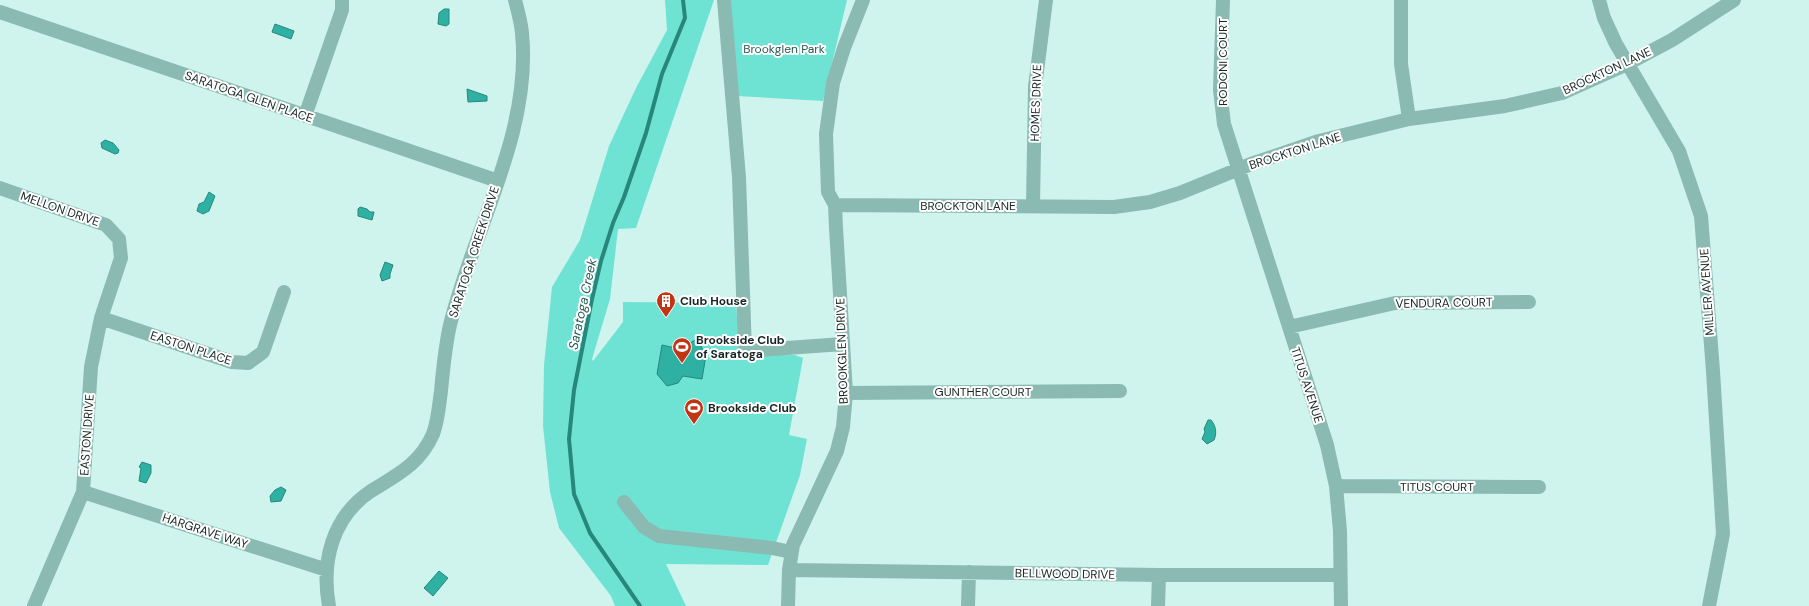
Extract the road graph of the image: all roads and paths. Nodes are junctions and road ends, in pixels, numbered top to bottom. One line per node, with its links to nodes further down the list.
1 (342, 0): 12 (street)
2 (515, 0): 15 (street, SARATOGA CREEK DRIVE)
3 (724, 0): 24 (street)
4 (863, 0): 17 (street, BROOKGLEN DRIVE)
5 (1046, 0): 18 (street, HOMES DRIVE)
6 (1223, 0): 14 (street, RODONI COURT)
7 (1401, 0): 13 (street)
8 (1599, 0): 11 (street, MILLER AVENUE)
9 (1734, 0): 11 (street, BROCKTON LANE)
10 (0, 12): 12 (street, SARATOGA GLEN PLACE)
11 (1627, 64): 13 (street, BROCKTON LANE); 43 (street, MILLER AVENUE)
12 (305, 116): 15 (street, SARATOGA GLEN PLACE)
13 (1409, 119): 14 (street, BROCKTON LANE)
14 (1238, 171): 18 (street, BROCKTON LANE); 23 (street, TITUS AVENUE)
15 (498, 181): 32 (street, SARATOGA CREEK DRIVE)
16 (0, 188): 19 (street, MELLON DRIVE)
17 (835, 205): 18 (street, BROCKTON LANE); 24 (street, BROOKGLEN DRIVE)
18 (1034, 206)
19 (121, 258): 22 (street, EASTON DRIVE)
20 (284, 292): 22 (street, EASTON PLACE)
21 (1529, 302): 23 (street, VENDURA COURT)
22 (101, 318): 29 (street, EASTON DRIVE)
23 (1289, 327): 27 (street, TITUS AVENUE)
24 (843, 344): 26 (street, BROOKGLEN DRIVE)
25 (1120, 391): 26 (street, GUNTHER COURT)
26 (846, 393): 31 (street, BROOKGLEN DRIVE)
27 (1336, 486): 28 (street, TITUS COURT); 35 (street, TITUS AVENUE)
28 (1539, 487)
29 (83, 492): 32 (street, HARGRAVE WAY); 37 (street, EASTON DRIVE)
30 (624, 502): 31 (street)
31 (791, 552): 33 (street, BROOKGLEN DRIVE)
32 (326, 570): 38 (street, SARATOGA CREEK DRIVE)
33 (789, 570): 34 (street, BELLWOOD DRIVE); 39 (street, BROOKGLEN DRIVE)
34 (969, 572): 36 (street, BELLWOOD DRIVE); 40 (street)
35 (1340, 574): 36 (street, BELLWOOD DRIVE); 42 (street, TITUS AVENUE)
36 (1159, 575): 41 (street)
37 (34, 606)
38 (329, 606)
39 (788, 606)
40 (968, 606)
41 (1158, 606)
42 (1341, 606)
43 (1709, 606)

